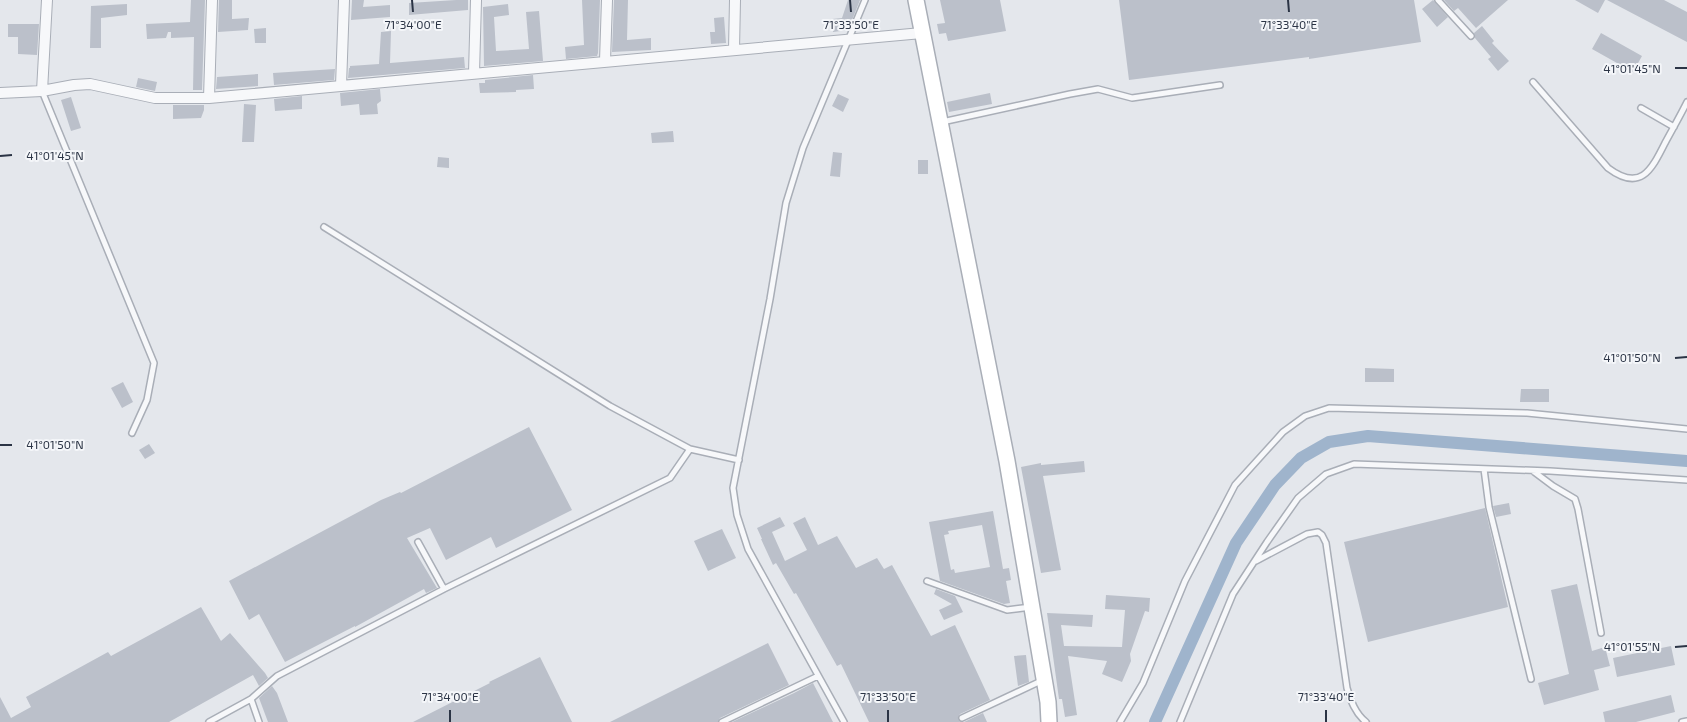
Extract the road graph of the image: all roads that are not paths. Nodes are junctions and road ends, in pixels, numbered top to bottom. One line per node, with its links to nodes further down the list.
1 (47, 0): 19 (street)
2 (212, 0): 21 (street)
3 (344, 0): 18 (street)
4 (476, 0): 15 (street)
5 (607, 0): 14 (street)
6 (735, 0): 13 (street)
7 (865, 0): 12 (lane)
8 (916, 0): 10 (main road)
9 (1438, 0): 11 (lane)
10 (922, 33): 12 (street); 24 (main road)
11 (1471, 36)
12 (848, 40): 13 (street); 30 (lane)
13 (734, 50): 14 (street)
14 (605, 61): 15 (street)
15 (474, 73): 18 (street)
16 (1533, 82): 25 (lane)
17 (1220, 85): 24 (lane)
18 (341, 86): 21 (street)
19 (42, 91): 20 (street); 21 (street); 28 (lane)
20 (0, 93)
21 (210, 98)
22 (1687, 102): 25 (lane)
23 (1641, 108): 25 (lane)
24 (939, 123): 38 (main road)
25 (1674, 127)
26 (324, 227): 29 (lane)
27 (1687, 429): 51 (lane)
28 (132, 434)
29 (690, 449): 30 (lane); 37 (lane)
30 (739, 460): 40 (lane)
31 (1484, 469): 32 (lane); 35 (lane); 41 (lane)
32 (1533, 470): 33 (lane); 39 (lane)
33 (1687, 480)
34 (418, 542): 37 (lane)
35 (1256, 561): 52 (lane); 53 (lane)
36 (927, 581): 38 (lane)
37 (444, 589): 43 (lane)
38 (1032, 607): 42 (main road)
39 (1601, 633)
40 (818, 676): 48 (lane); 49 (lane)
41 (1531, 679)
42 (1044, 680): 44 (lane); 50 (main road)
43 (251, 699): 46 (lane); 47 (lane)
44 (962, 718)
45 (1687, 721): 54 (lane)
46 (209, 722)
47 (260, 722)
48 (722, 722)
49 (844, 722)
50 (1049, 722)
51 (1120, 722)
52 (1180, 722)
53 (1366, 722)
54 (1682, 722)

